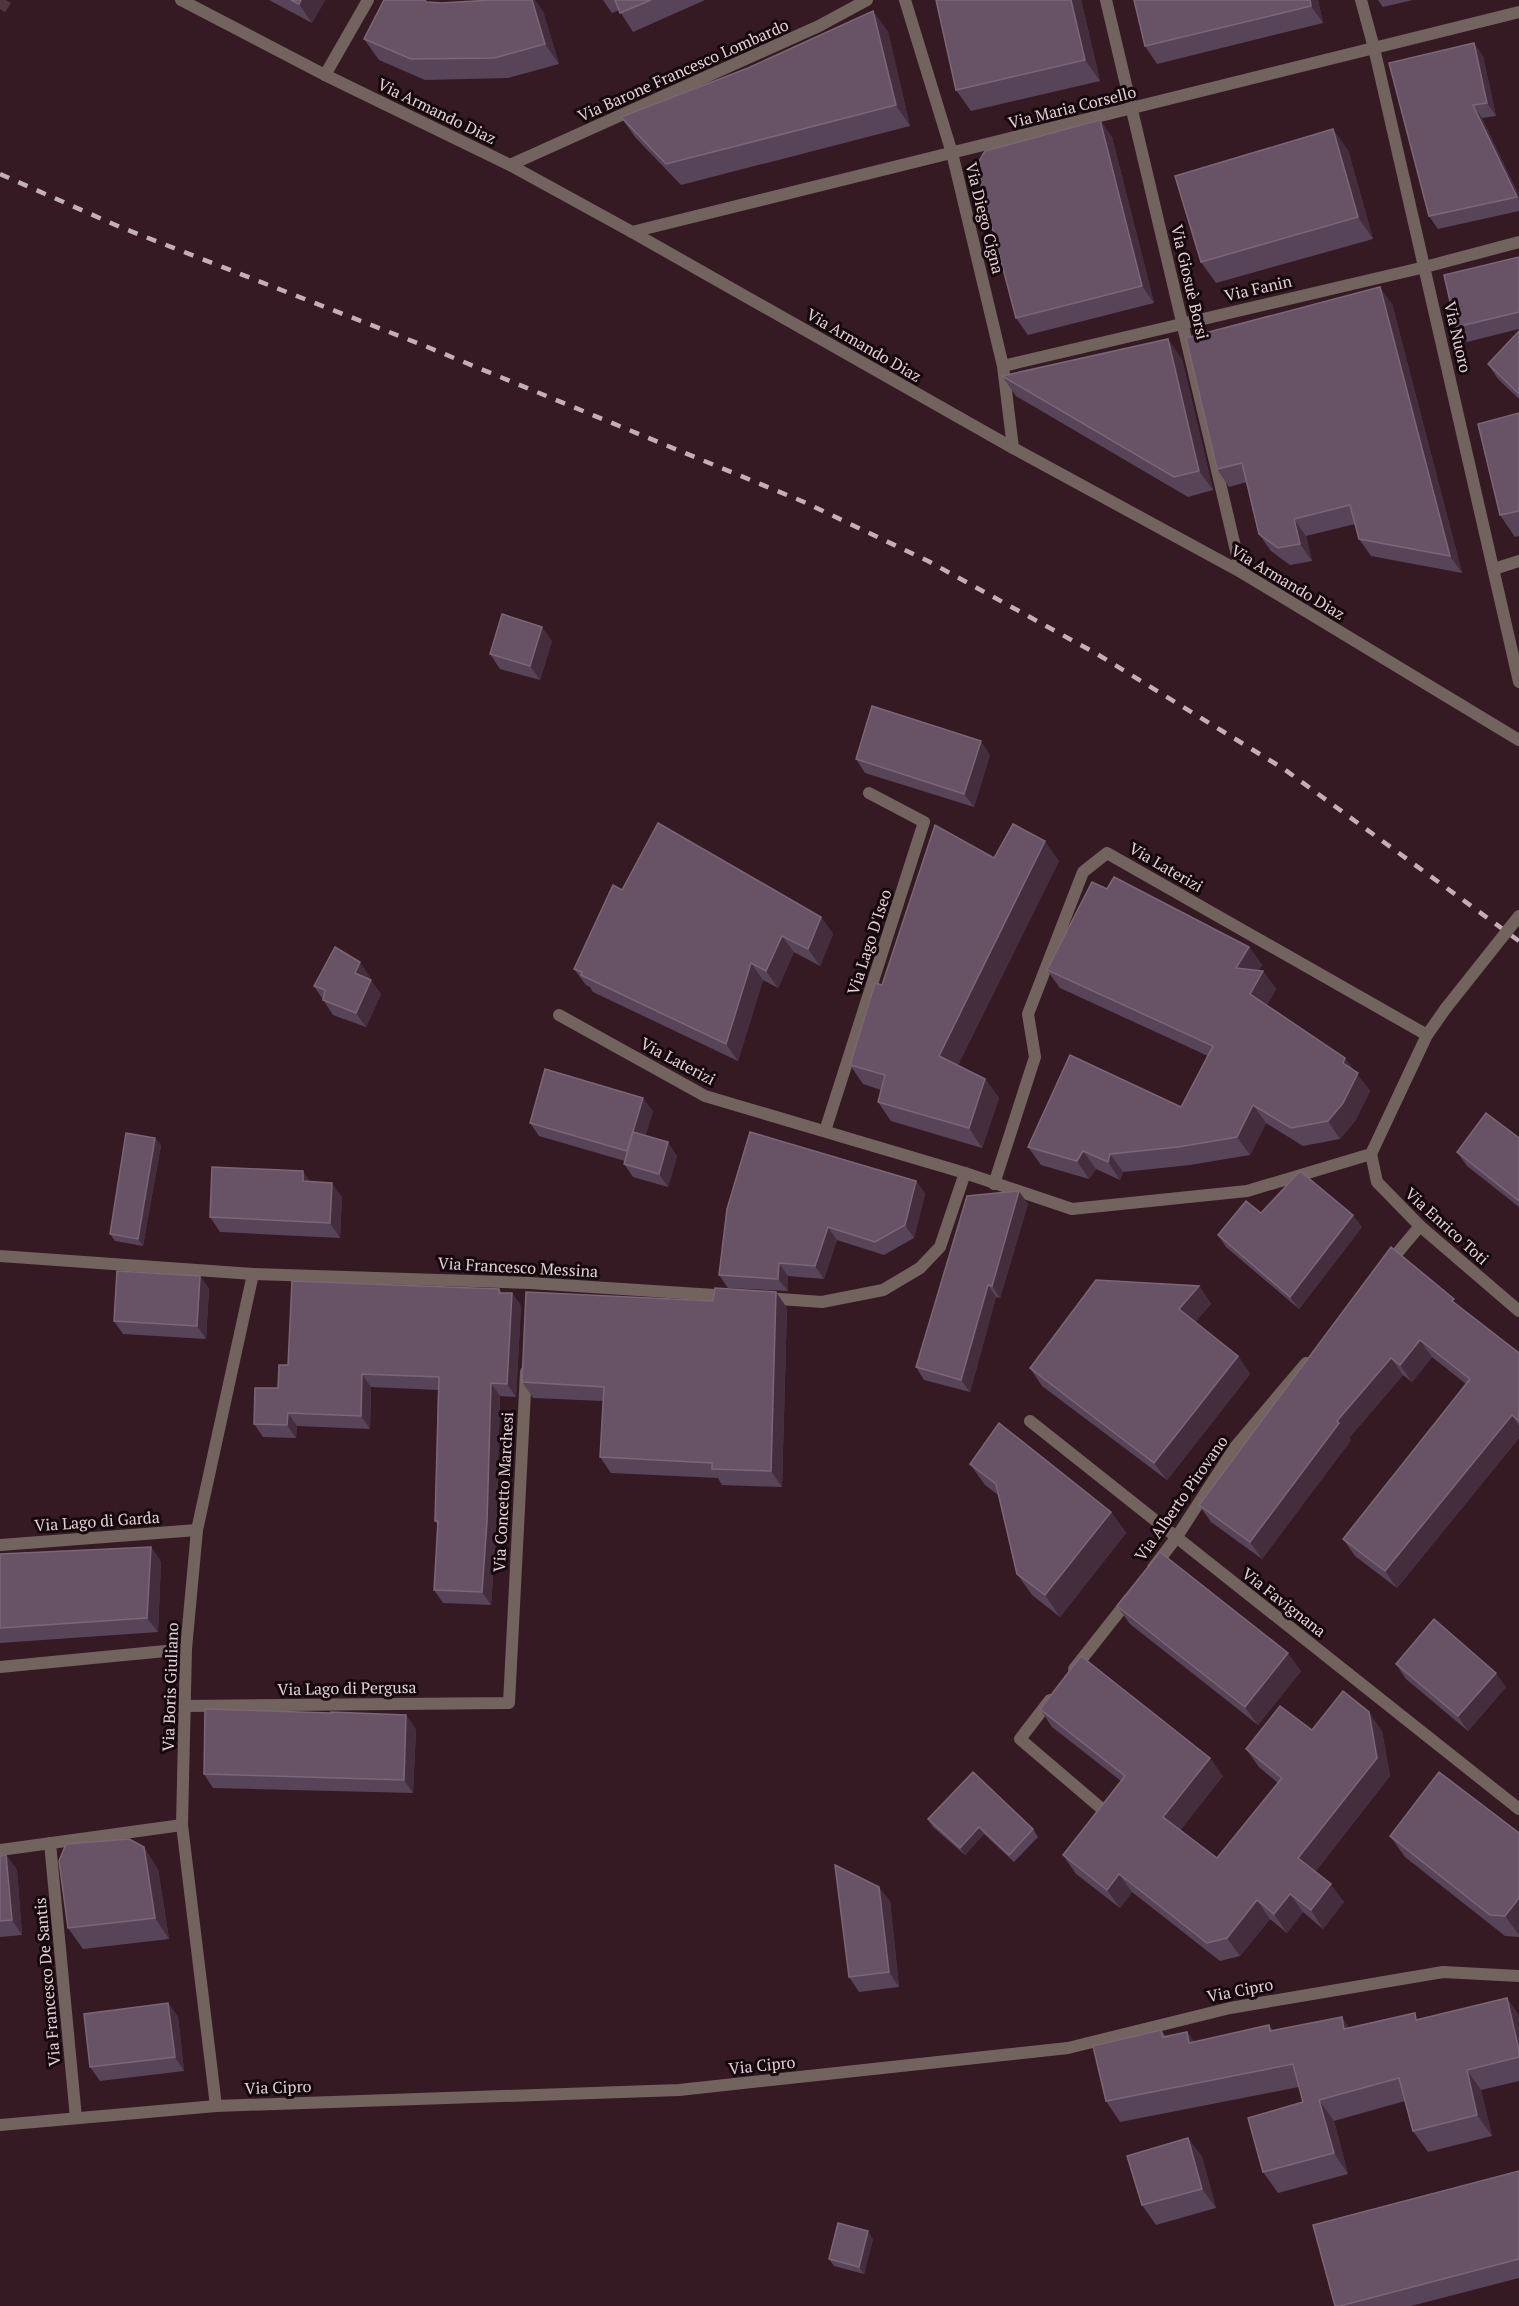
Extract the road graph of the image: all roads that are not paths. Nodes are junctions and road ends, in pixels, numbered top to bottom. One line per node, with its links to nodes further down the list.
1 (181, 0): 9 (street, Via Armando Diaz)
2 (368, 0): 9 (street)
3 (867, 0): 12 (street, Via Barone Francesco Lombardo)
4 (905, 0): 11 (street, Via Diego Cigna)
5 (1106, 0): 10 (street, Via Giosuè Borsi)
6 (1361, 0): 8 (street, Via Nuoro)
7 (1519, 12): 8 (street, Via Maria Corsello)
8 (1374, 48): 10 (street, Via Maria Corsello); 15 (street, Via Nuoro)
9 (326, 75): 12 (street, Via Armando Diaz)
10 (1132, 108): 11 (street, Via Maria Corsello); 16 (street, Via Giosuè Borsi)
11 (952, 153): 13 (street, Via Maria Corsello); 17 (street, Via Diego Cigna)
12 (510, 165): 13 (street, Via Armando Diaz)
13 (632, 232): 18 (street, Via Armando Diaz)
14 (1519, 242): 15 (street, Via Fanin)
15 (1425, 267): 16 (street, Via Fanin); 20 (street, Via Nuoro)
16 (1182, 323): 17 (street, Via Fanin); 21 (street, Via Giosuè Borsi)
17 (1003, 366): 18 (street, Via Diego Cigna)
18 (1013, 448): 21 (street, Via Armando Diaz)
19 (1519, 561): 20 (street)
20 (1494, 569): 22 (street, Via Nuoro)
21 (1241, 572): 23 (street, Via Armando Diaz)
22 (1519, 682)
23 (1519, 740)
24 (869, 793): 28 (street, Via Lago D'Iseo)
25 (1519, 916): 27 (street, bridge)
26 (559, 1015): 28 (street, Via Laterizi)
27 (1427, 1035): 29 (street); 31 (street, Via Laterizi)
28 (825, 1131): 30 (street, Via Laterizi)
29 (1371, 1154): 31 (street, Via Laterizi); 32 (street, Via Enrico Toti)
30 (965, 1173): 31 (street, Via Laterizi); 35 (street, Via Francesco Messina)
31 (994, 1184)
32 (1420, 1226): 34 (street); 36 (street, Via Enrico Toti)
33 (0, 1256): 35 (street, Via Francesco Messina)
34 (1382, 1271)
35 (253, 1274): 40 (street, Via Boris Giuliano)
36 (1519, 1311)
37 (1315, 1353): 41 (street, Via Alberto Pirovano)
38 (526, 1365): 45 (street, Via Concetto Marchesi)
39 (1030, 1422): 41 (street, Via Favignana)
40 (197, 1530): 42 (street, Via Lago di Garda); 43 (street, Via Boris Giuliano)
41 (1176, 1538): 47 (street, Via Alberto Pirovano); 48 (street, Via Favignana)
42 (0, 1545)
43 (186, 1649): 44 (street); 46 (street, Via Boris Giuliano)
44 (0, 1667)
45 (509, 1703): 46 (street, Via Lago di Pergusa)
46 (184, 1706): 49 (street, Via Boris Giuliano)
47 (1102, 1809)
48 (1519, 1809)
49 (182, 1825): 50 (street); 53 (street, Via Boris Giuliano)
50 (50, 1842): 51 (street); 54 (street, Via Francesco De Santis)
51 (0, 1850)
52 (1519, 1976): 53 (street, Via Cipro)
53 (216, 2106): 54 (street, Via Cipro)
54 (76, 2118): 55 (street, Via Cipro)
55 (0, 2125)

